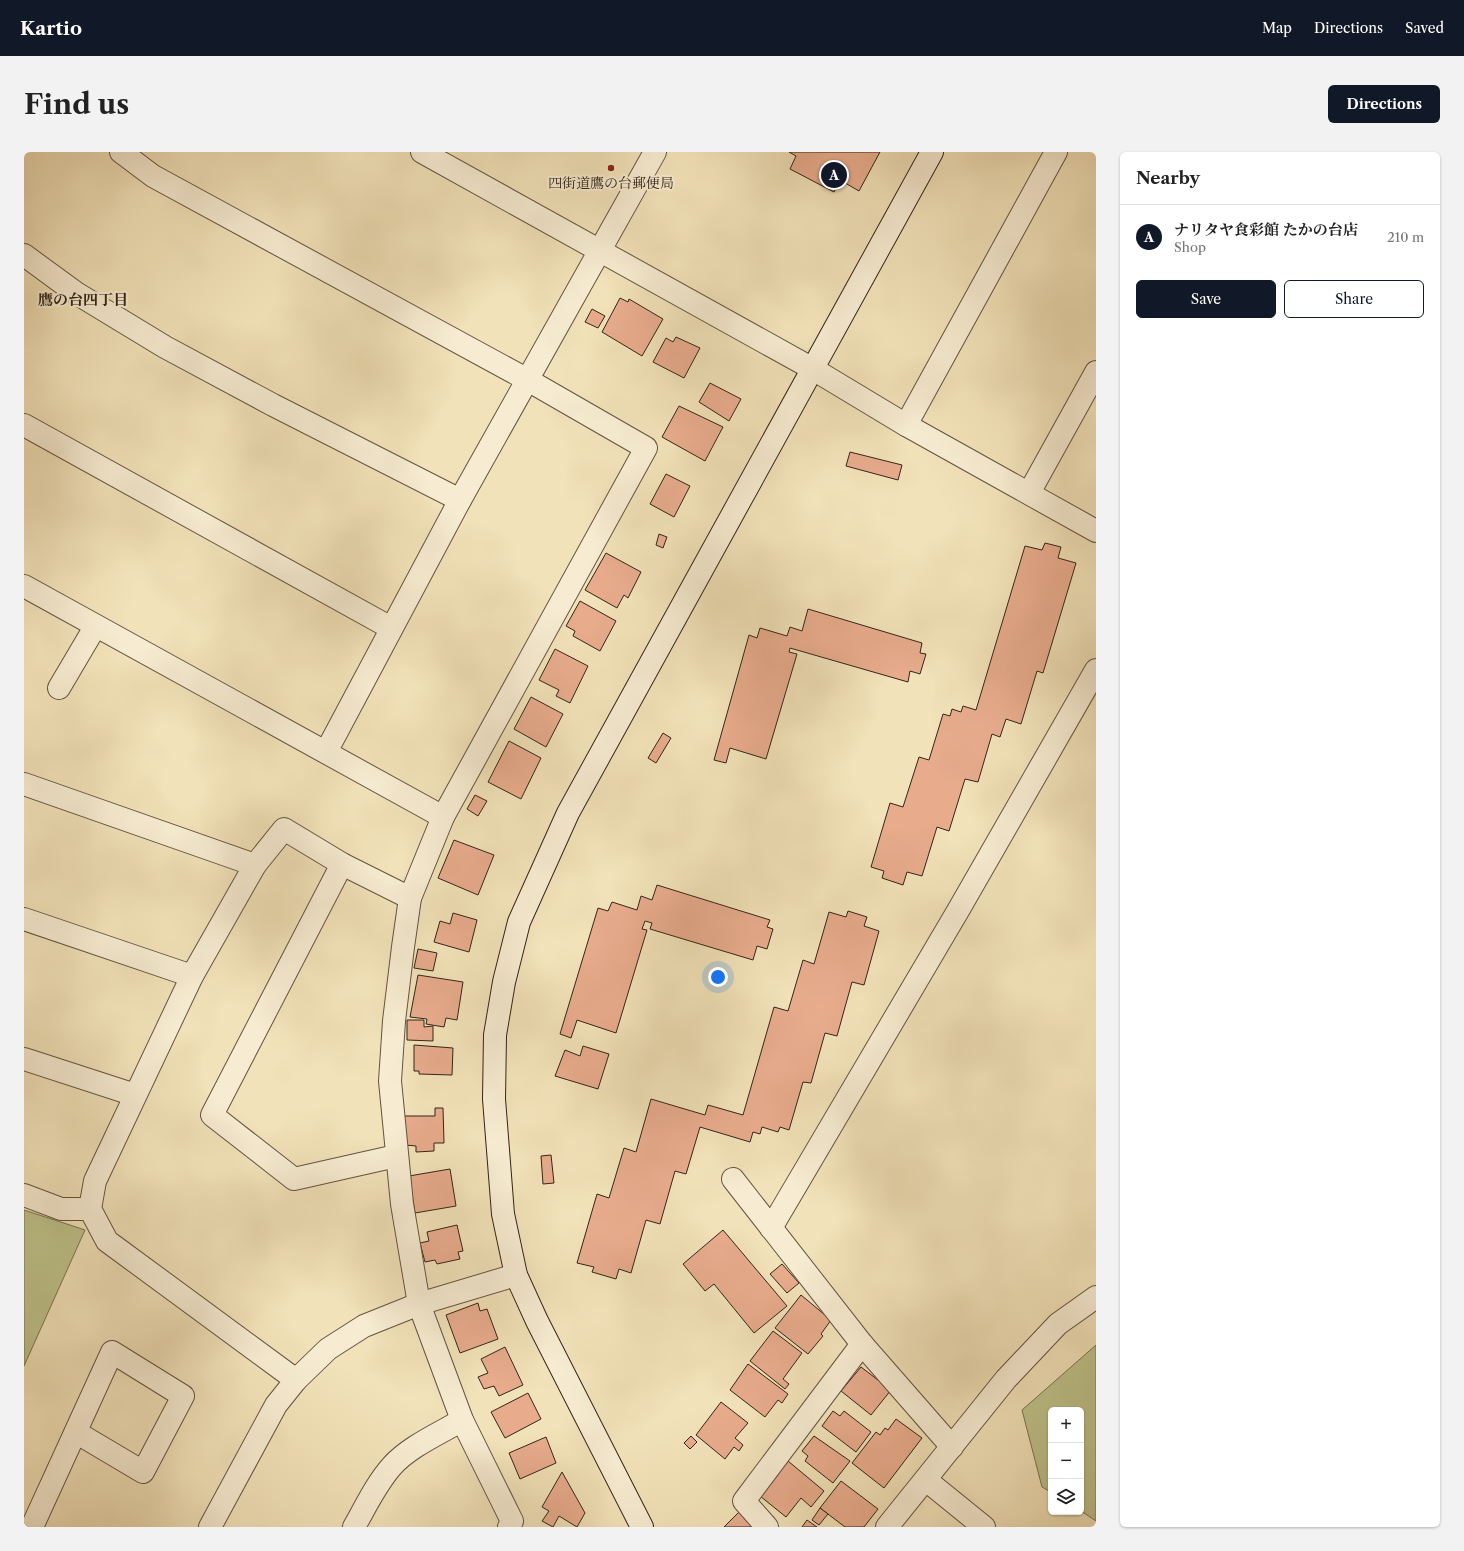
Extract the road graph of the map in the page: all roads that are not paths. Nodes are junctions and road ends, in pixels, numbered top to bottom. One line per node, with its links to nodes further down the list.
1 (121, 152): 10 (street)
2 (422, 152): 6 (street)
3 (655, 152): 6 (street)
4 (932, 152): 8 (street)
5 (1056, 152): 12 (street)
6 (600, 251): 8 (street); 10 (street)
7 (24, 255): 14 (street)
8 (813, 369): 12 (street); 36 (street)
9 (1096, 372): 13 (street)
10 (526, 379): 14 (street); 23 (street)
11 (24, 425): 18 (street)
12 (906, 425): 13 (street)
13 (1029, 493): 15 (street)
14 (460, 500): 18 (street)
15 (1096, 531)
16 (24, 586): 17 (street)
17 (95, 627): 20 (street); 21 (street)
18 (391, 628): 21 (street)
19 (1096, 670): 35 (street)
20 (58, 688)
21 (326, 752): 23 (street)
22 (24, 784): 25 (street)
23 (443, 817): 26 (street)
24 (342, 864): 25 (street); 26 (street); 31 (street)
25 (255, 865): 28 (street)
26 (410, 898): 31 (street)
27 (24, 919): 28 (street)
28 (192, 976): 30 (street)
29 (24, 1059): 30 (street)
30 (135, 1095): 34 (street)
31 (396, 1156): 38 (street)
32 (733, 1179): 35 (street)
33 (24, 1195): 34 (street)
34 (90, 1209): 40 (street)
35 (771, 1228): 39 (street)
36 (516, 1275): 38 (street); 49 (street)
37 (1096, 1297): 43 (street)
38 (419, 1304): 40 (street); 41 (street)
39 (862, 1344): 43 (street); 50 (street)
40 (296, 1380): 46 (street)
41 (462, 1420): 47 (street); 48 (street)
42 (79, 1434): 45 (street)
43 (952, 1447): 44 (street)
44 (926, 1480): 51 (street); 52 (street)
45 (32, 1527)
46 (210, 1527)
47 (354, 1527)
48 (509, 1527)
49 (642, 1527)
50 (767, 1527)
51 (887, 1527)
52 (984, 1527)

